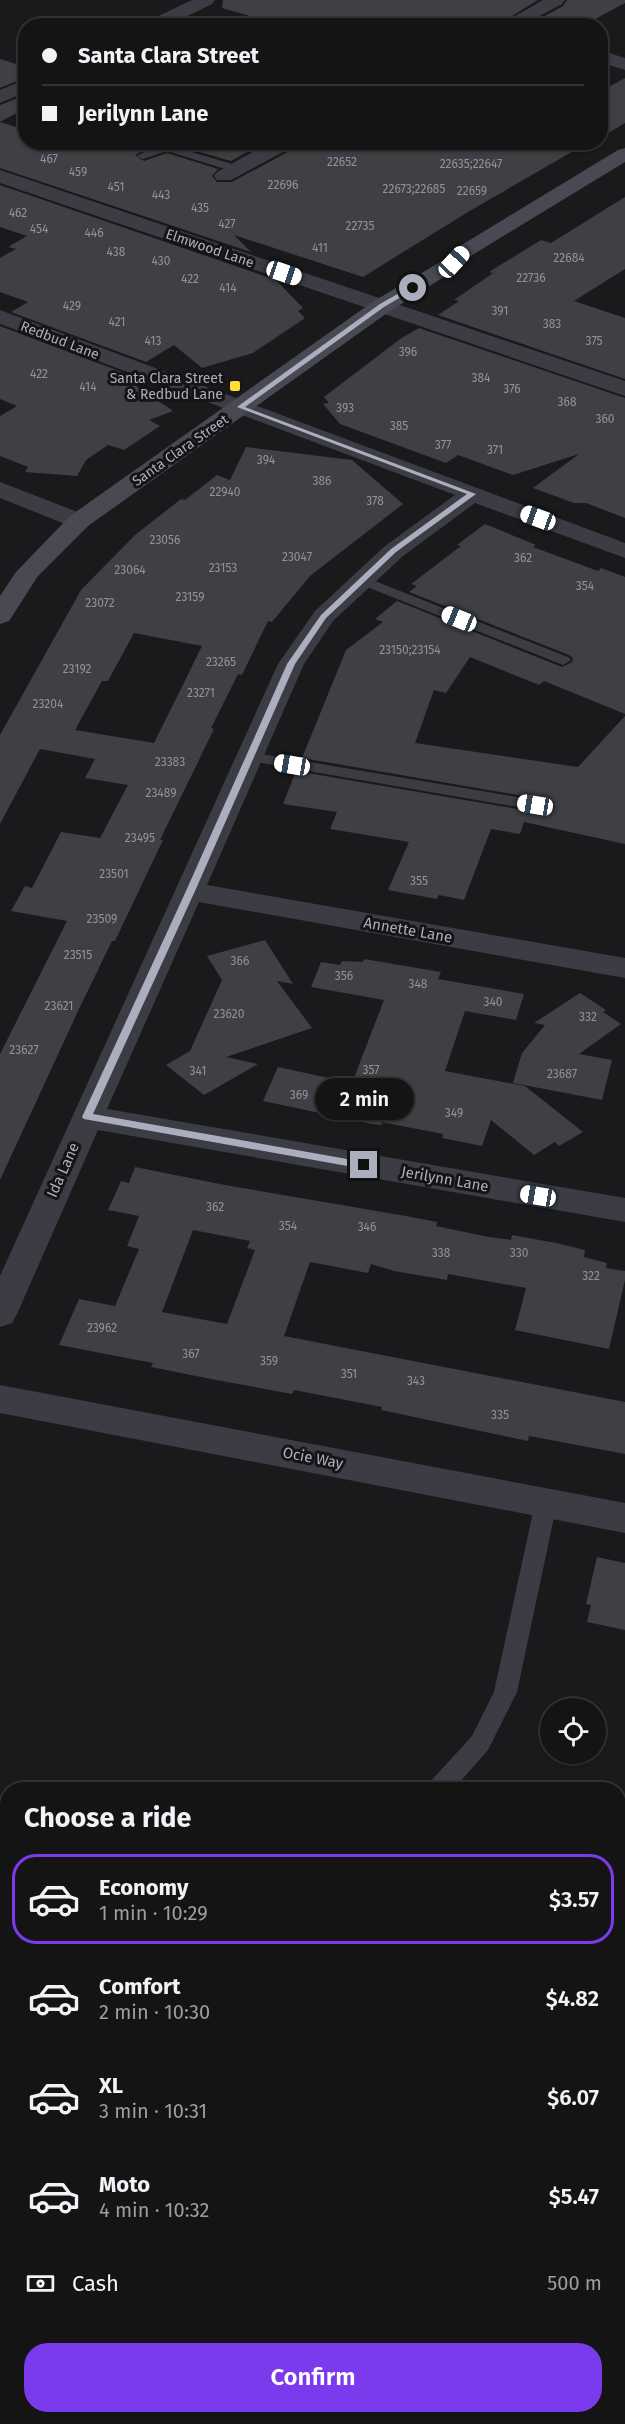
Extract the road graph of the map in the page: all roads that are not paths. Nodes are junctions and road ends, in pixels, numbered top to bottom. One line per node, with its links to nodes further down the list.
1 (206, 0): 3 (street)
2 (556, 0): 4 (street)
3 (169, 18)
4 (522, 18)
5 (608, 59): 6 (street)
6 (625, 64)
7 (156, 150): 11 (lane)
8 (173, 150): 12 (lane)
9 (272, 150): 12 (street)
10 (625, 154): 14 (main road, Santa Clara Street)
11 (143, 156)
12 (231, 172)
13 (0, 176): 14 (street, Elmwood Lane)
14 (382, 306): 16 (street, Elmwood Lane); 17 (main road, Santa Clara Street)
15 (0, 317): 17 (street, Redbud Lane)
16 (625, 389)
17 (240, 407): 19 (street, Redbud Lane); 20 (main road, Santa Clara Street)
18 (0, 489): 20 (street)
19 (472, 494): 21 (street, Redbud Lane); 22 (street, Ida Lane)
20 (80, 521): 23 (main road, Santa Clara Street)
21 (625, 551)
22 (362, 580): 24 (lane); 25 (street, Ida Lane)
23 (0, 616)
24 (563, 660)
25 (250, 757): 26 (lane); 27 (street, Ida Lane)
26 (535, 805)
27 (190, 891): 28 (street, Annette Lane); 29 (street, Ida Lane)
28 (625, 968)
29 (87, 1117): 30 (street, Jerilynn Lane); 31 (street, Ida Lane)
30 (625, 1210)
31 (0, 1314)
32 (0, 1399): 33 (street, Ocie Way)
33 (546, 1503): 34 (street, Ocie Way); 35 (lane)
34 (625, 1518)
35 (444, 1782)

